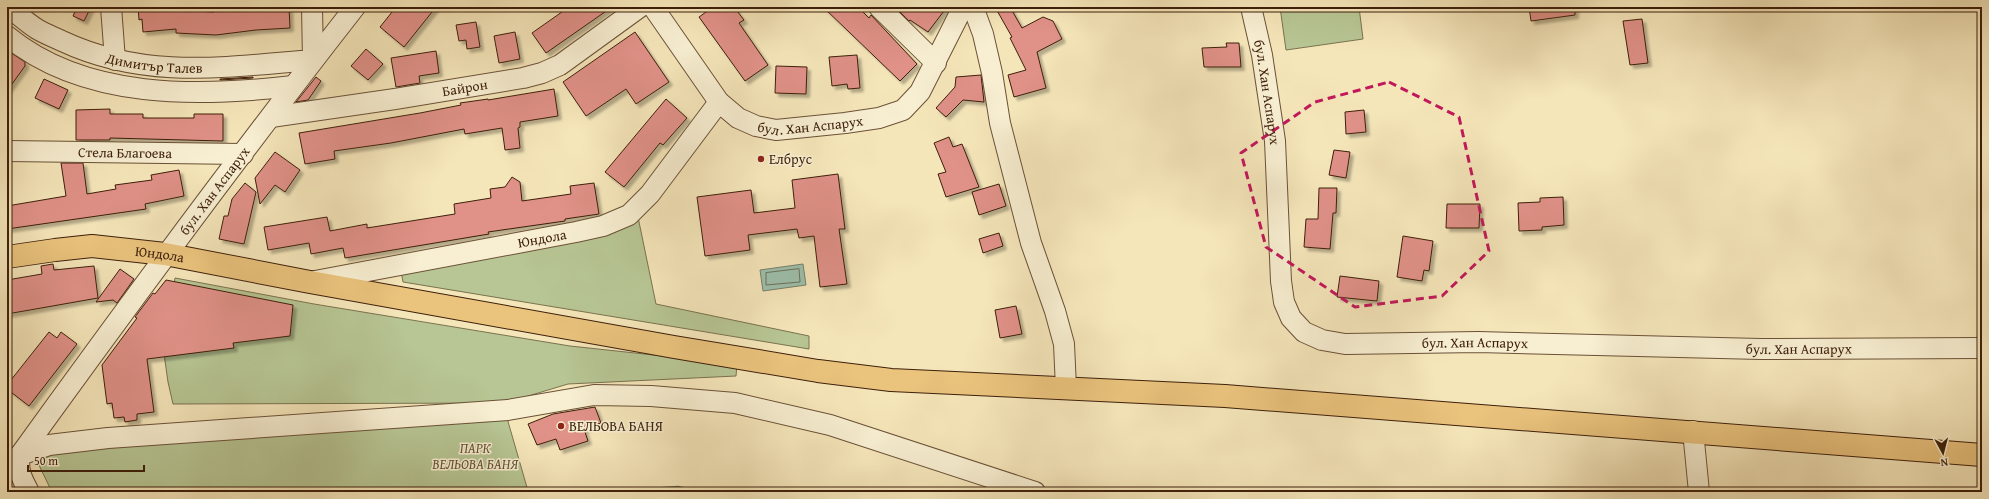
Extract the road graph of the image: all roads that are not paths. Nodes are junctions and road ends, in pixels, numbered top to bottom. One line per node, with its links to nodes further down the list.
1 (8, 7): 12 (street, Димитър Талев)
2 (111, 7): 12 (street)
3 (312, 7): 13 (street)
4 (356, 7): 13 (street, бул. Хан Аспарух)
5 (640, 7): 17 (street, Байрон)
6 (654, 7): 16 (street, бул. Хан Аспарух)
7 (879, 7): 14 (street)
8 (963, 7): 14 (street, бул. Хан Аспарух)
9 (973, 7): 24 (street)
10 (1251, 7): 23 (street, бул. Хан Аспарух)
11 (7, 36): 15 (street, Димитър Талев)
12 (115, 60): 13 (street, Димитър Талев)
13 (313, 60): 15 (street, бул. Хан Аспарух)
14 (936, 63): 16 (street, бул. Хан Аспарух)
15 (293, 86): 17 (street, бул. Хан Аспарух)
16 (719, 102): 22 (street, Юндола)
17 (271, 117): 19 (street, бул. Хан Аспарух)
18 (7, 151): 19 (street, Стела Благоева)
19 (243, 154): 20 (street, бул. Хан Аспарух)
20 (165, 254): 21 (main road, Юндола); 22 (main road, Юндола); 26 (street, бул. Хан Аспарух)
21 (7, 257)
22 (310, 282): 24 (main road, Юндола)
23 (1982, 348)
24 (1066, 388): 25 (main road, Юндола)
25 (1693, 431): 27 (main road, Юндола); 30 (street)
26 (20, 455): 28 (street); 29 (street)
27 (1982, 455)
28 (29, 492)
29 (1035, 492)
30 (1699, 492)

